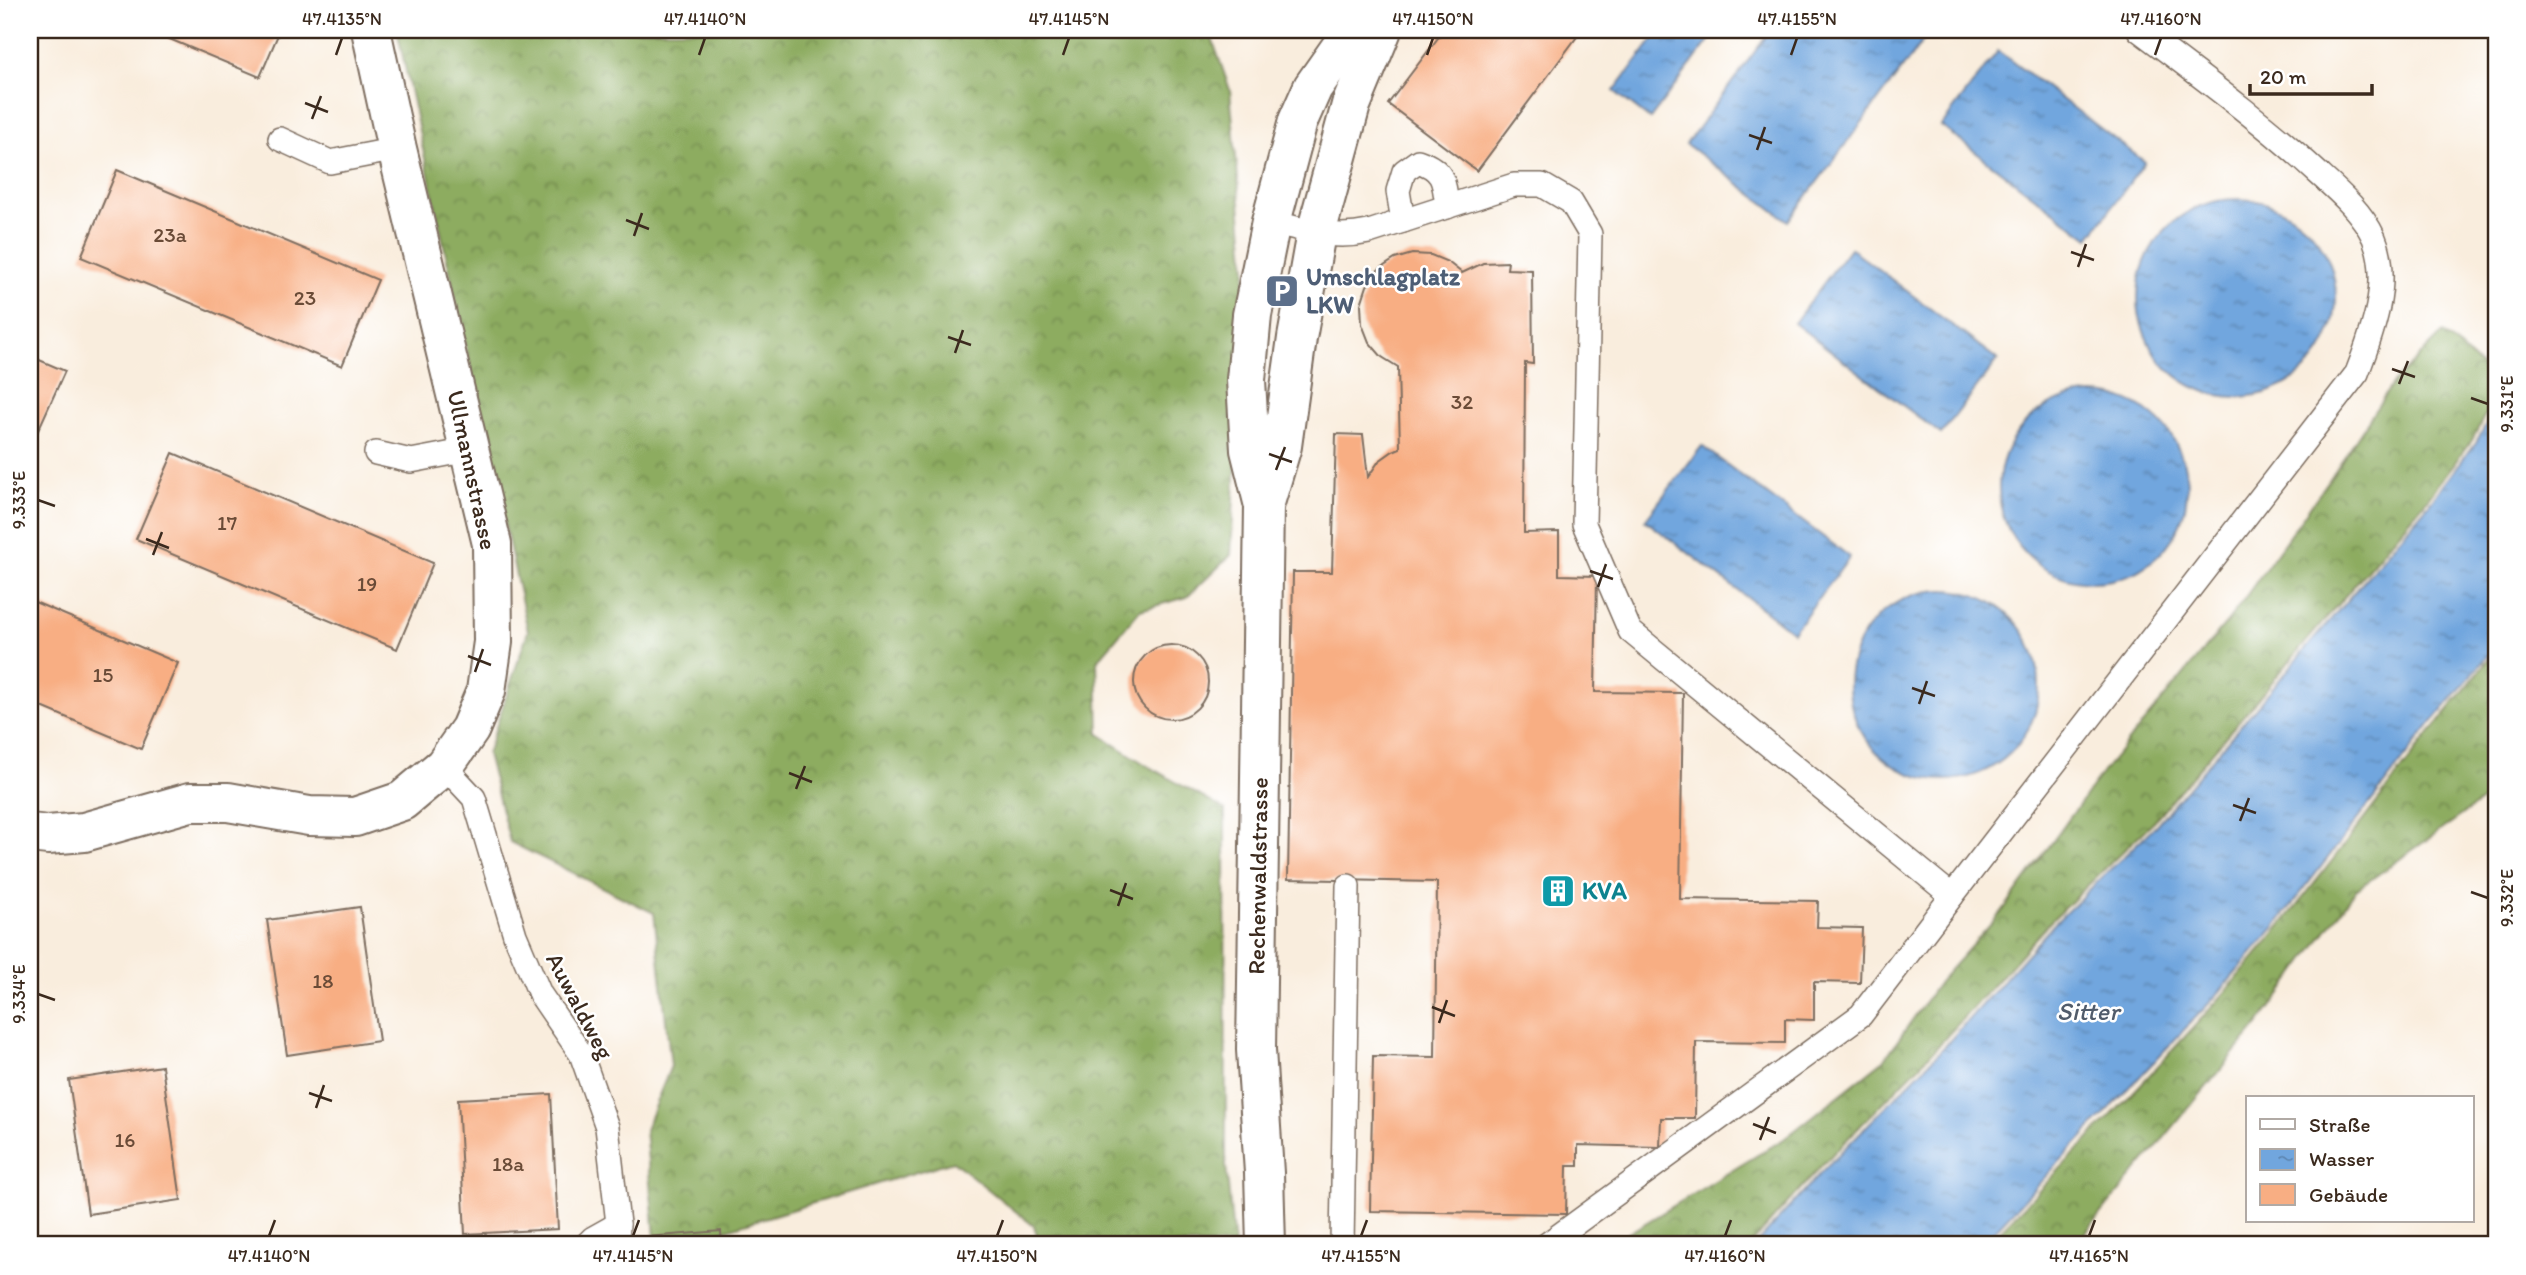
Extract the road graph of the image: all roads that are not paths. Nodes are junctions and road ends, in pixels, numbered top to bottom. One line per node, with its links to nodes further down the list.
1 (371, 30): 6 (street, Ullmannstrasse)
2 (1353, 30): 9 (street, Rechenwaldstrasse)
3 (1382, 30): 10 (street, Rechenwaldstrasse)
4 (2139, 30): 17 (lane)
5 (279, 139): 6 (lane)
6 (397, 149): 11 (street, Ullmannstrasse)
7 (1447, 207): 8 (lane); 8 (lane); 17 (lane)
8 (1403, 221): 10 (lane)
9 (1271, 222): 10 (lane); 13 (street, Rechenwaldstrasse)
10 (1316, 233): 13 (street, Rechenwaldstrasse)
11 (469, 450): 12 (lane); 14 (street, Ullmannstrasse)
12 (376, 453)
13 (1264, 506): 20 (street, Rechenwaldstrasse)
14 (444, 766): 15 (street, Ullmannstrasse); 18 (lane, Auwaldweg)
15 (30, 833)
16 (1348, 886): 21 (lane)
17 (1952, 897): 22 (lane)
18 (617, 1235): 19 (lane)
19 (586, 1245)
20 (1266, 1245)
21 (1342, 1245)
22 (1546, 1245)

